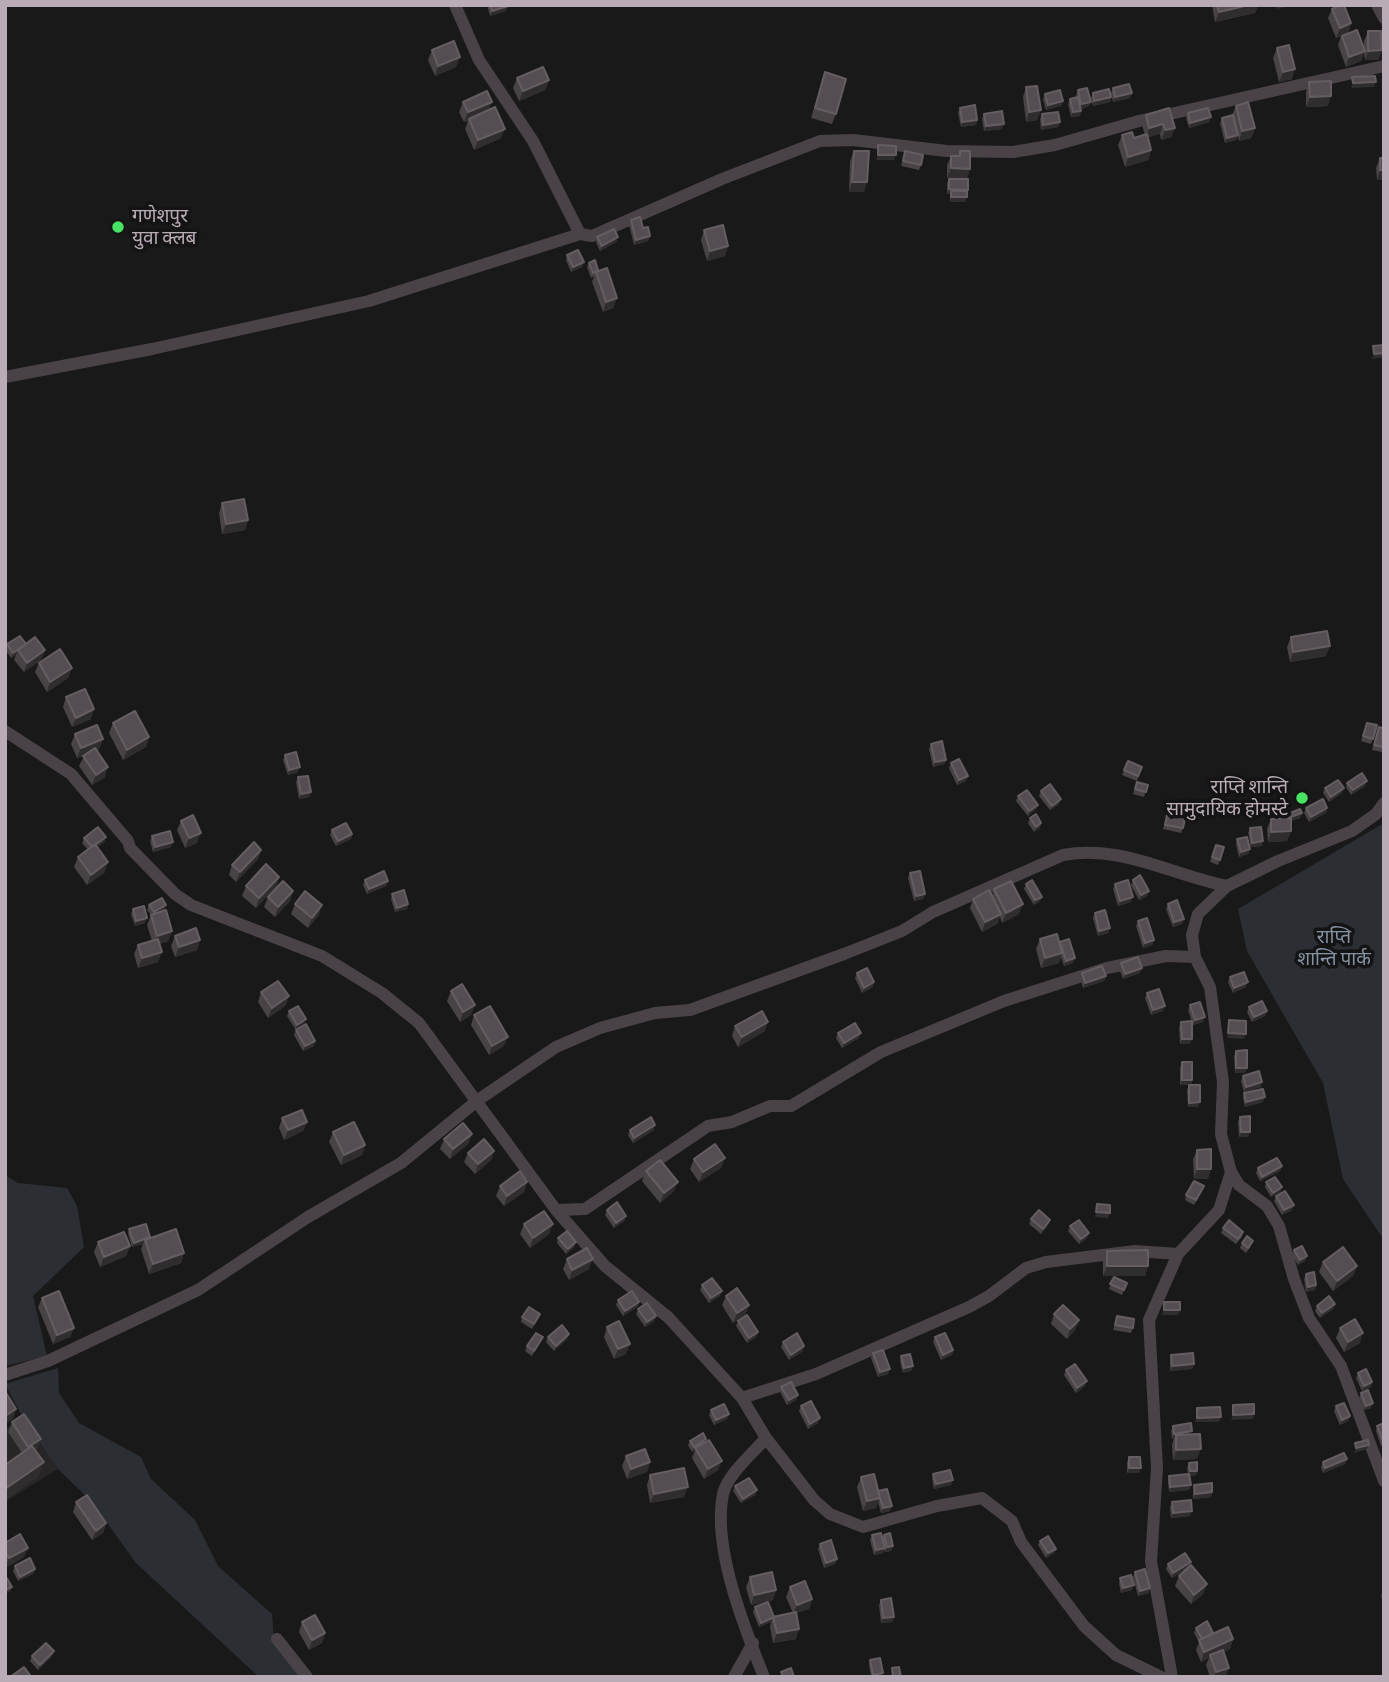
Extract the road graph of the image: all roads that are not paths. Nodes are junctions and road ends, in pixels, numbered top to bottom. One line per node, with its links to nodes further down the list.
1 (455, 5): 5 (street)
2 (1377, 5): 3 (street)
3 (1384, 18)
4 (1384, 66): 5 (street)
5 (580, 234): 6 (street)
6 (5, 377)
7 (5, 731): 11 (street)
8 (1384, 803): 9 (street)
9 (1227, 886): 10 (street); 11 (street)
10 (1195, 957): 12 (street); 13 (street)
11 (478, 1100): 13 (street); 15 (street)
12 (1231, 1172): 14 (street); 18 (street)
13 (556, 1210): 16 (street)
14 (1178, 1254): 16 (street); 25 (street)
15 (5, 1375)
16 (742, 1398): 17 (street)
17 (766, 1438): 20 (street); 24 (street)
18 (1384, 1481)
19 (277, 1639): 21 (street)
20 (753, 1643): 22 (street); 23 (street)
21 (307, 1677)
22 (734, 1677)
23 (764, 1677)
24 (1161, 1677)
25 (1172, 1677)

